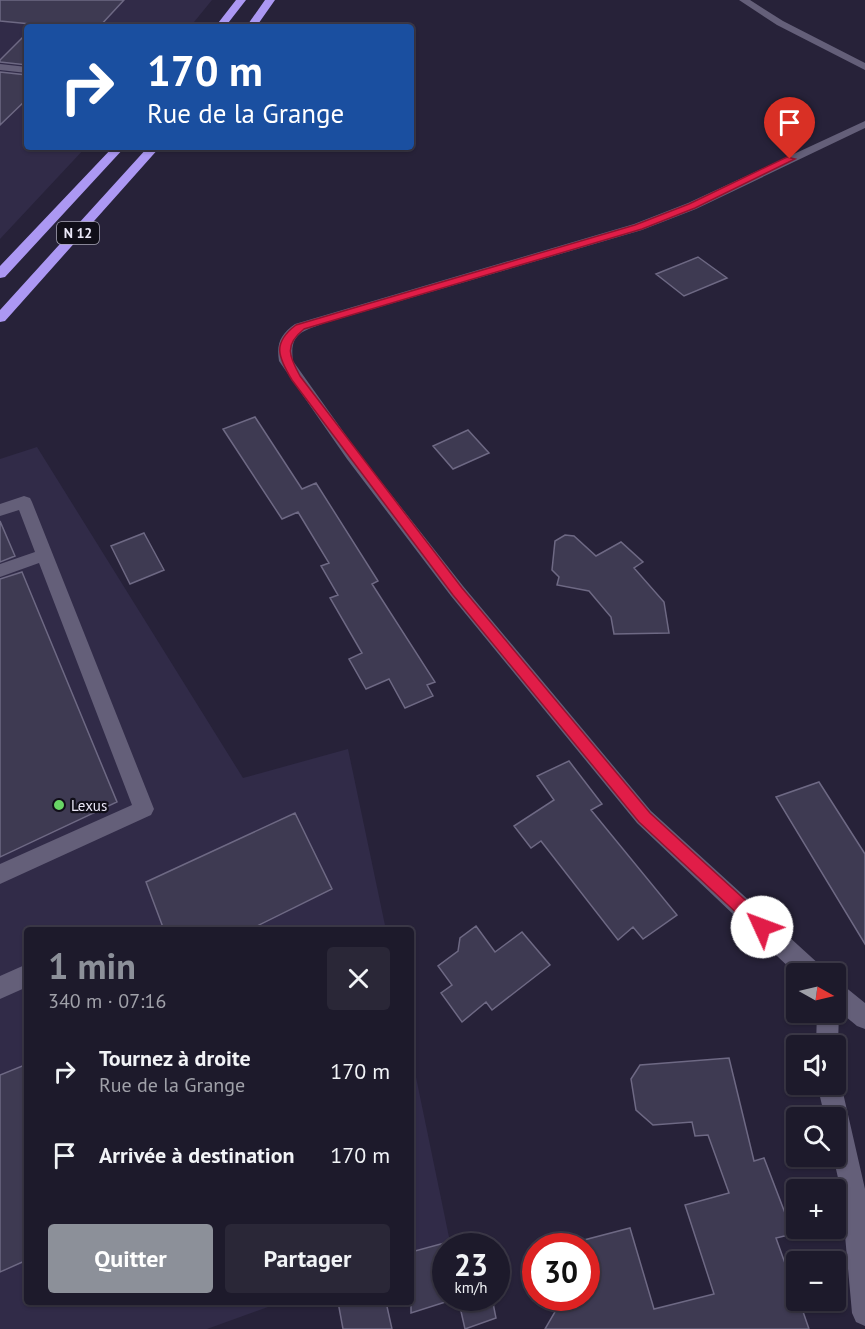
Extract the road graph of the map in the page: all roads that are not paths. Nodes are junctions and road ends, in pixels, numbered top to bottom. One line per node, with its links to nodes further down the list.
1 (241, 0): 4 (highway)
2 (270, 0): 5 (highway)
3 (744, 0): 7 (street)
4 (222, 24)
5 (253, 24)
6 (0, 67): 8 (street)
7 (865, 67)
8 (24, 70)
9 (865, 124): 18 (street)
10 (116, 150): 12 (highway, N 12)
11 (151, 150): 13 (highway, N 12)
12 (0, 274)
13 (0, 318)
14 (0, 510): 15 (street)
15 (44, 555): 16 (street); 17 (street)
16 (0, 571)
17 (0, 874)
18 (801, 963)
19 (24, 976): 20 (street)
20 (0, 988)
21 (846, 1007): 22 (street)
22 (865, 1018)
23 (832, 1095): 24 (street)
24 (865, 1312)

